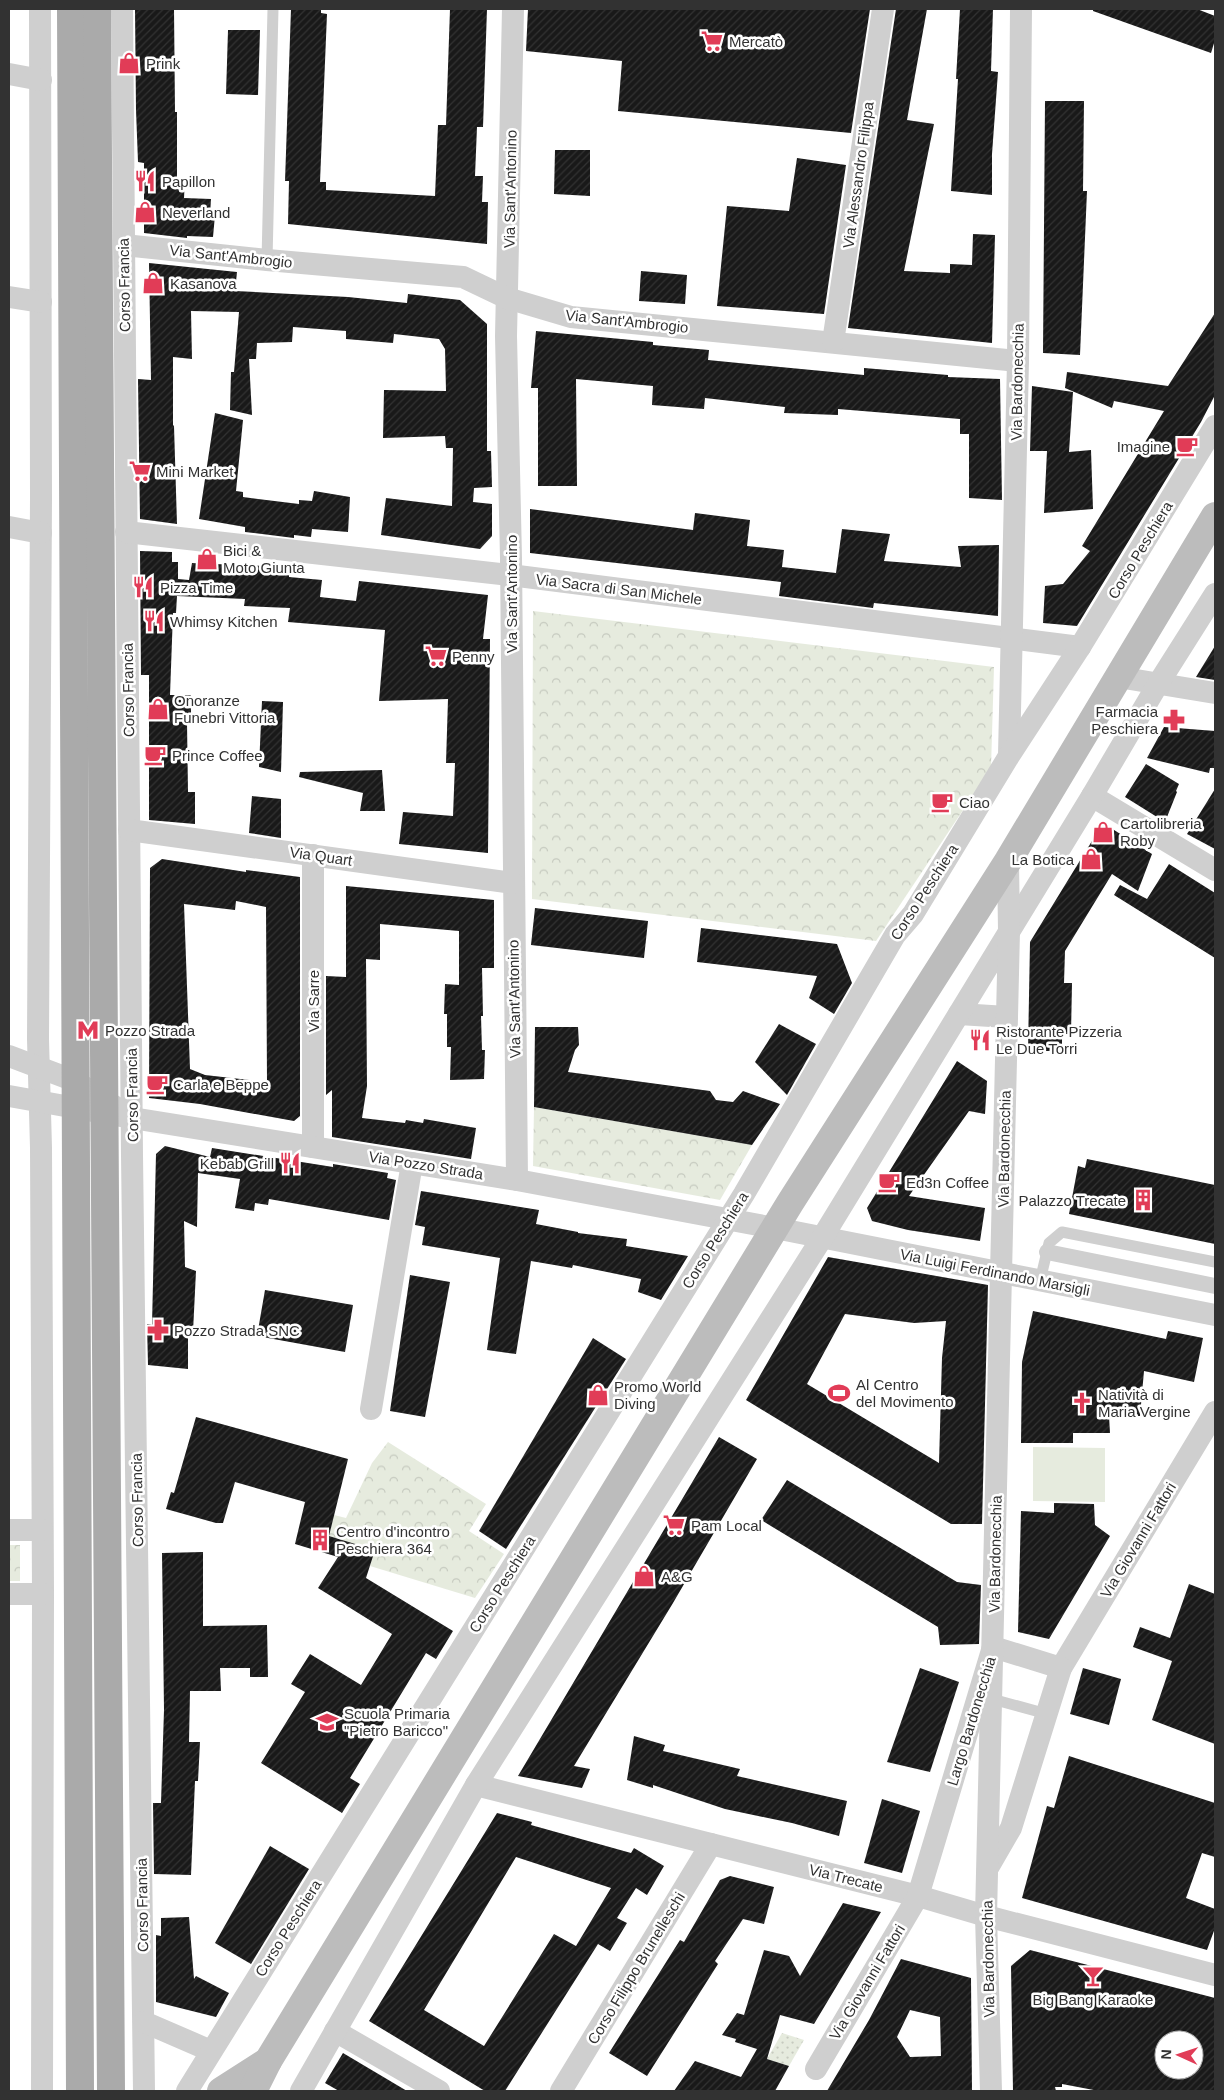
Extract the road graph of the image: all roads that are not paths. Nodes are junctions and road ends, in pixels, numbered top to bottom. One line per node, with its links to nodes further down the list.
1 (40, 9): 10 (street)
2 (71, 9): 42 (main road)
3 (97, 9): 45 (main road, Corso Francia)
4 (122, 9): 11 (street, Corso Francia)
5 (273, 9): 12 (lane)
6 (513, 9): 14 (street, Via Sant'Antonino)
7 (883, 9): 16 (street, Via Alessandro Filippa)
8 (1021, 9): 17 (street, Via Bardonecchia)
9 (9, 74): 10 (street)
10 (41, 80): 15 (street)
11 (124, 245): 12 (street, Via Sant'Ambrogio); 21 (street, Corso Francia)
12 (267, 260): 14 (street, Via Sant'Ambrogio)
13 (9, 297): 15 (street)
14 (507, 298): 16 (street, Via Sant'Ambrogio); 23 (street, Via Sant'Antonino)
15 (41, 302): 22 (street)
16 (833, 342): 17 (street, Via Sant'Ambrogio)
17 (1018, 361): 25 (street, Via Bardonecchia)
18 (1215, 426): 26 (street, Corso Peschiera)
19 (1215, 516): 27 (main road)
20 (9, 527): 22 (street)
21 (126, 532): 23 (street, Via Sacra di San Michele); 32 (street, Corso Francia)
22 (41, 533): 41 (street)
23 (510, 575): 25 (street, Via Sacra di San Michele); 36 (street, Via Sant'Antonino)
24 (1215, 594): 28 (street)
25 (1013, 638): 26 (street, Via Sacra di San Michele); 30 (street, Via Bardonecchia)
26 (1080, 647): 30 (street, Corso Peschiera)
27 (1118, 677): 28 (street); 34 (main road)
28 (1158, 684): 29 (street); 31 (street)
29 (1215, 693)
30 (1009, 756): 51 (street, Corso Peschiera)
31 (1092, 796): 35 (street); 37 (street)
32 (130, 830): 33 (street, Via Quart); 47 (street, Corso Francia)
33 (313, 855): 36 (street, Via Quart); 48 (street, Via Sarre)
34 (1008, 860): 37 (street, Via Bardonecchia); 52 (main road)
35 (1215, 870)
36 (513, 883): 50 (street, Via Sant'Antonino)
37 (1009, 931): 38 (street); 39 (street, Via Bardonecchia)
38 (959, 1014): 39 (street); 53 (street)
39 (1007, 1017): 56 (street, Via Bardonecchia)
40 (9, 1056): 41 (street)
41 (39, 1066): 42 (street); 44 (street)
42 (75, 1081): 45 (street); 46 (main road)
43 (9, 1096): 44 (street, Via Pozzo Strada)
44 (41, 1102): 46 (street, Via Pozzo Strada); 63 (street)
45 (104, 1107): 46 (street, Via Pozzo Strada); 47 (street, Via Pozzo Strada); 83 (main road, Corso Francia)
46 (76, 1109): 82 (main road)
47 (132, 1118): 48 (street, Via Pozzo Strada); 76 (street, Corso Francia)
48 (313, 1147): 49 (street, Via Pozzo Strada)
49 (412, 1164): 50 (street, Via Pozzo Strada); 60 (street)
50 (517, 1180): 51 (street, Via Pozzo Strada)
51 (728, 1220): 52 (street, Via Pozzo Strada); 78 (street, Corso Peschiera)
52 (774, 1228): 53 (street, Via Luigi Ferdinando Marsigli); 79 (main road)
53 (822, 1238): 56 (street, Via Luigi Ferdinando Marsigli); 70 (street)
54 (1047, 1252): 55 (lane); 57 (lane); 58 (street)
55 (1215, 1262)
56 (1001, 1273): 57 (street, Via Luigi Ferdinando Marsigli); 66 (street, Via Bardonecchia)
57 (1040, 1281): 59 (street, Via Luigi Ferdinando Marsigli)
58 (1215, 1286)
59 (1215, 1316)
60 (371, 1409)
61 (1215, 1412): 67 (street, Via Giovanni Fattori)
62 (9, 1530): 63 (street)
63 (42, 1530): 65 (street)
64 (9, 1594): 65 (street)
65 (43, 1594): 81 (street)
66 (993, 1647): 67 (street, Largo Bardonecchia); 68 (street, Via Bardonecchia); 73 (street, Largo Bardonecchia)
67 (1061, 1668): 69 (street)
68 (992, 1699): 69 (lane); 72 (street, Via Bardonecchia)
69 (1047, 1714): 72 (street)
70 (476, 1785): 71 (street, Via Trecate); 77 (street)
71 (711, 1844): 73 (street, Via Trecate); 90 (street, Corso Filippo Brunelleschi)
72 (987, 1869): 74 (street, Via Bardonecchia)
73 (918, 1896): 74 (street, Via Trecate); 80 (street, Via Giovanni Fattori)
74 (986, 1916): 75 (street, Via Trecate); 91 (street, Via Bardonecchia)
75 (1215, 1975)
76 (144, 2022): 78 (street); 84 (street, Corso Francia)
77 (336, 2030): 88 (street); 89 (street)
78 (211, 2051): 85 (street, Corso Peschiera)
79 (268, 2061): 86 (main road); 87 (main road)
80 (816, 2069)
81 (42, 2091)
82 (80, 2091)
83 (111, 2091)
84 (144, 2091)
85 (187, 2091)
86 (221, 2091)
87 (253, 2091)
88 (301, 2091)
89 (439, 2091)
90 (561, 2091)
91 (991, 2091)

